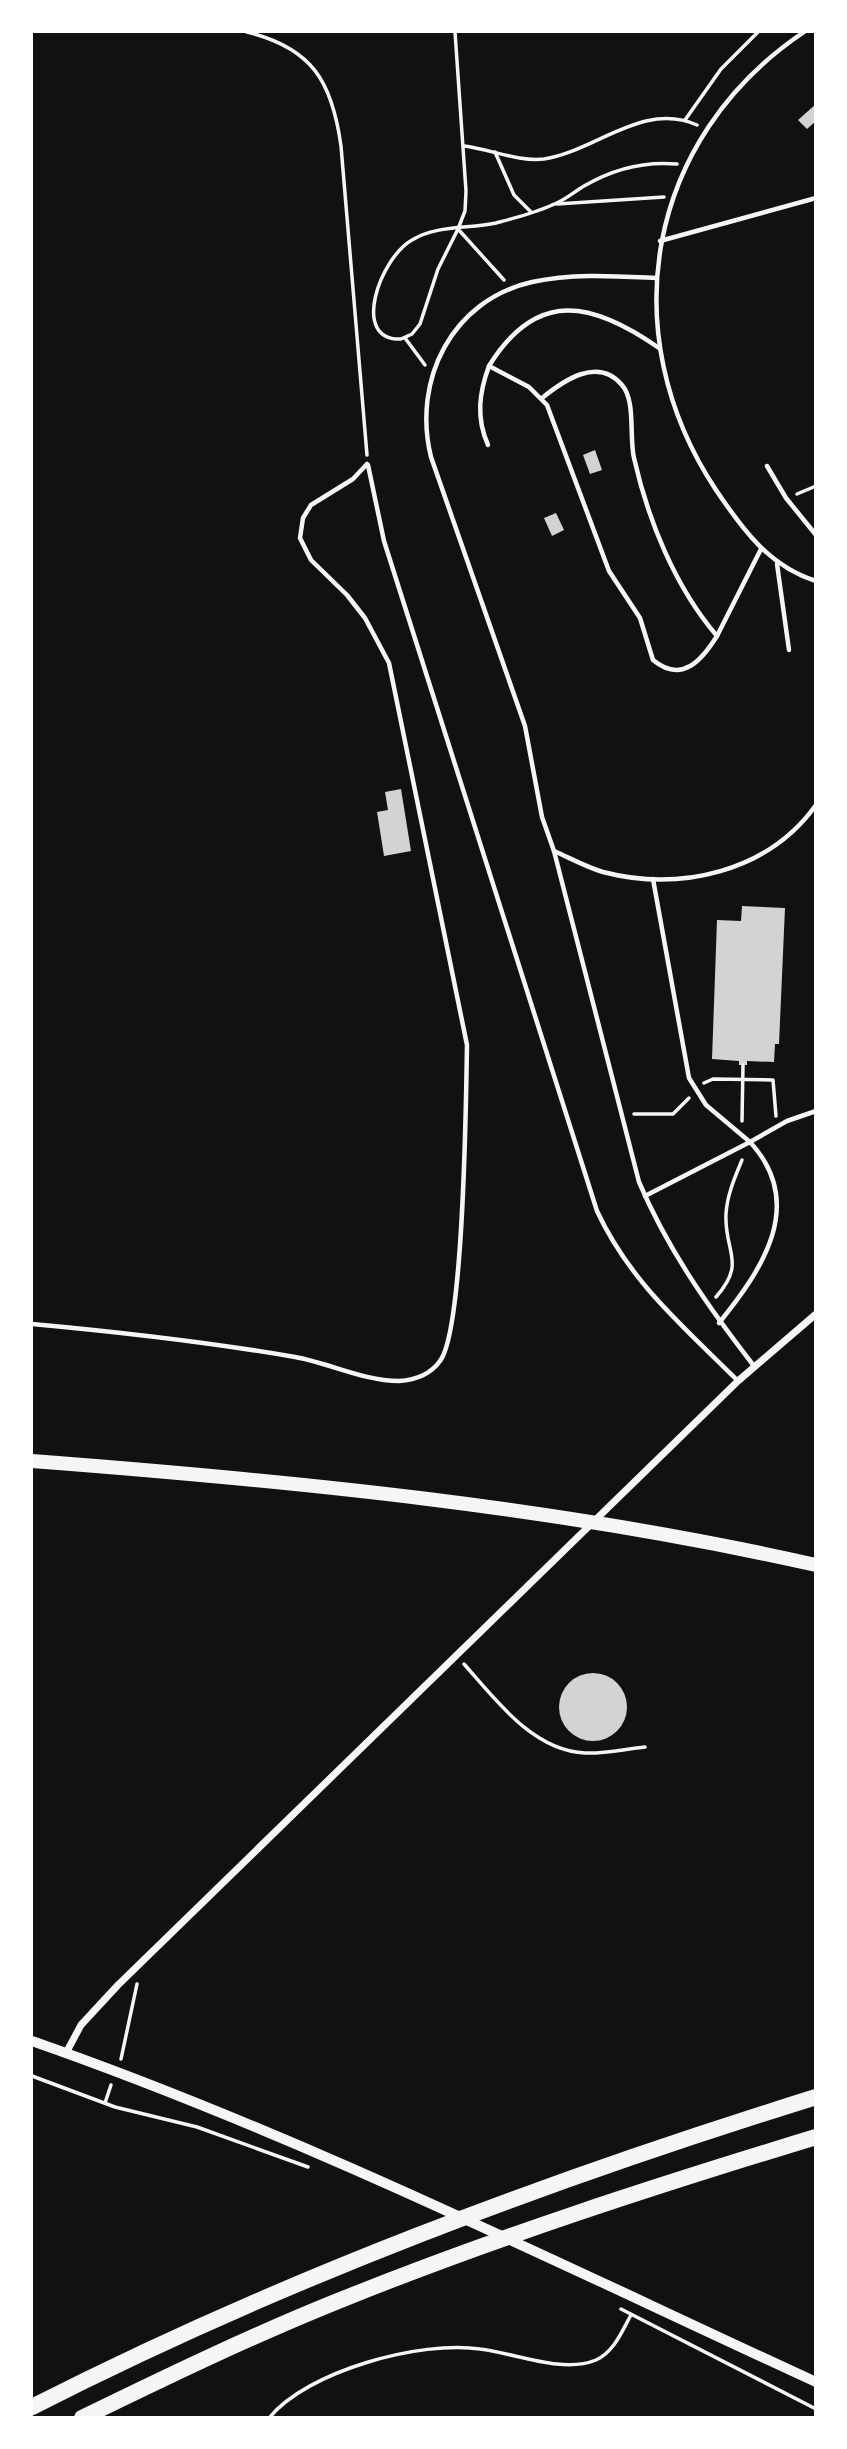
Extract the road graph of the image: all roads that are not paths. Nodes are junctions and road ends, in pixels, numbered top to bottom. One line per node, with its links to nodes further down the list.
1 (804, 32): 3 (lane)
2 (816, 198): 3 (lane)
3 (660, 241): 4 (lane)
4 (656, 278): 5 (lane); 17 (lane)
5 (659, 348): 6 (lane); 11 (lane)
6 (489, 366): 7 (lane); 8 (lane)
7 (542, 398): 14 (lane); 14 (lane)
8 (488, 444)
9 (767, 466): 10 (lane)
10 (816, 535)
11 (761, 549): 12 (lane); 14 (lane)
12 (777, 564): 13 (lane); 15 (lane)
13 (816, 581)
14 (717, 636)
15 (789, 650)
16 (816, 805): 18 (lane)
17 (554, 851): 18 (lane); 21 (lane)
18 (653, 879): 20 (lane)
19 (816, 1111): 20 (lane)
20 (750, 1142): 21 (lane); 23 (lane)
21 (645, 1196): 23 (lane)
22 (816, 1314): 25 (street)
23 (719, 1323): 25 (lane)
24 (32, 1324): 26 (lane)
25 (754, 1366): 26 (street)
26 (738, 1381): 30 (street)
27 (32, 1461): 28 (main road)
28 (816, 1566)
29 (32, 2041): 30 (street)
30 (66, 2053): 33 (street)
31 (816, 2097): 34 (highway)
32 (816, 2137): 35 (highway)
33 (816, 2382)
34 (32, 2407)
35 (82, 2417)

